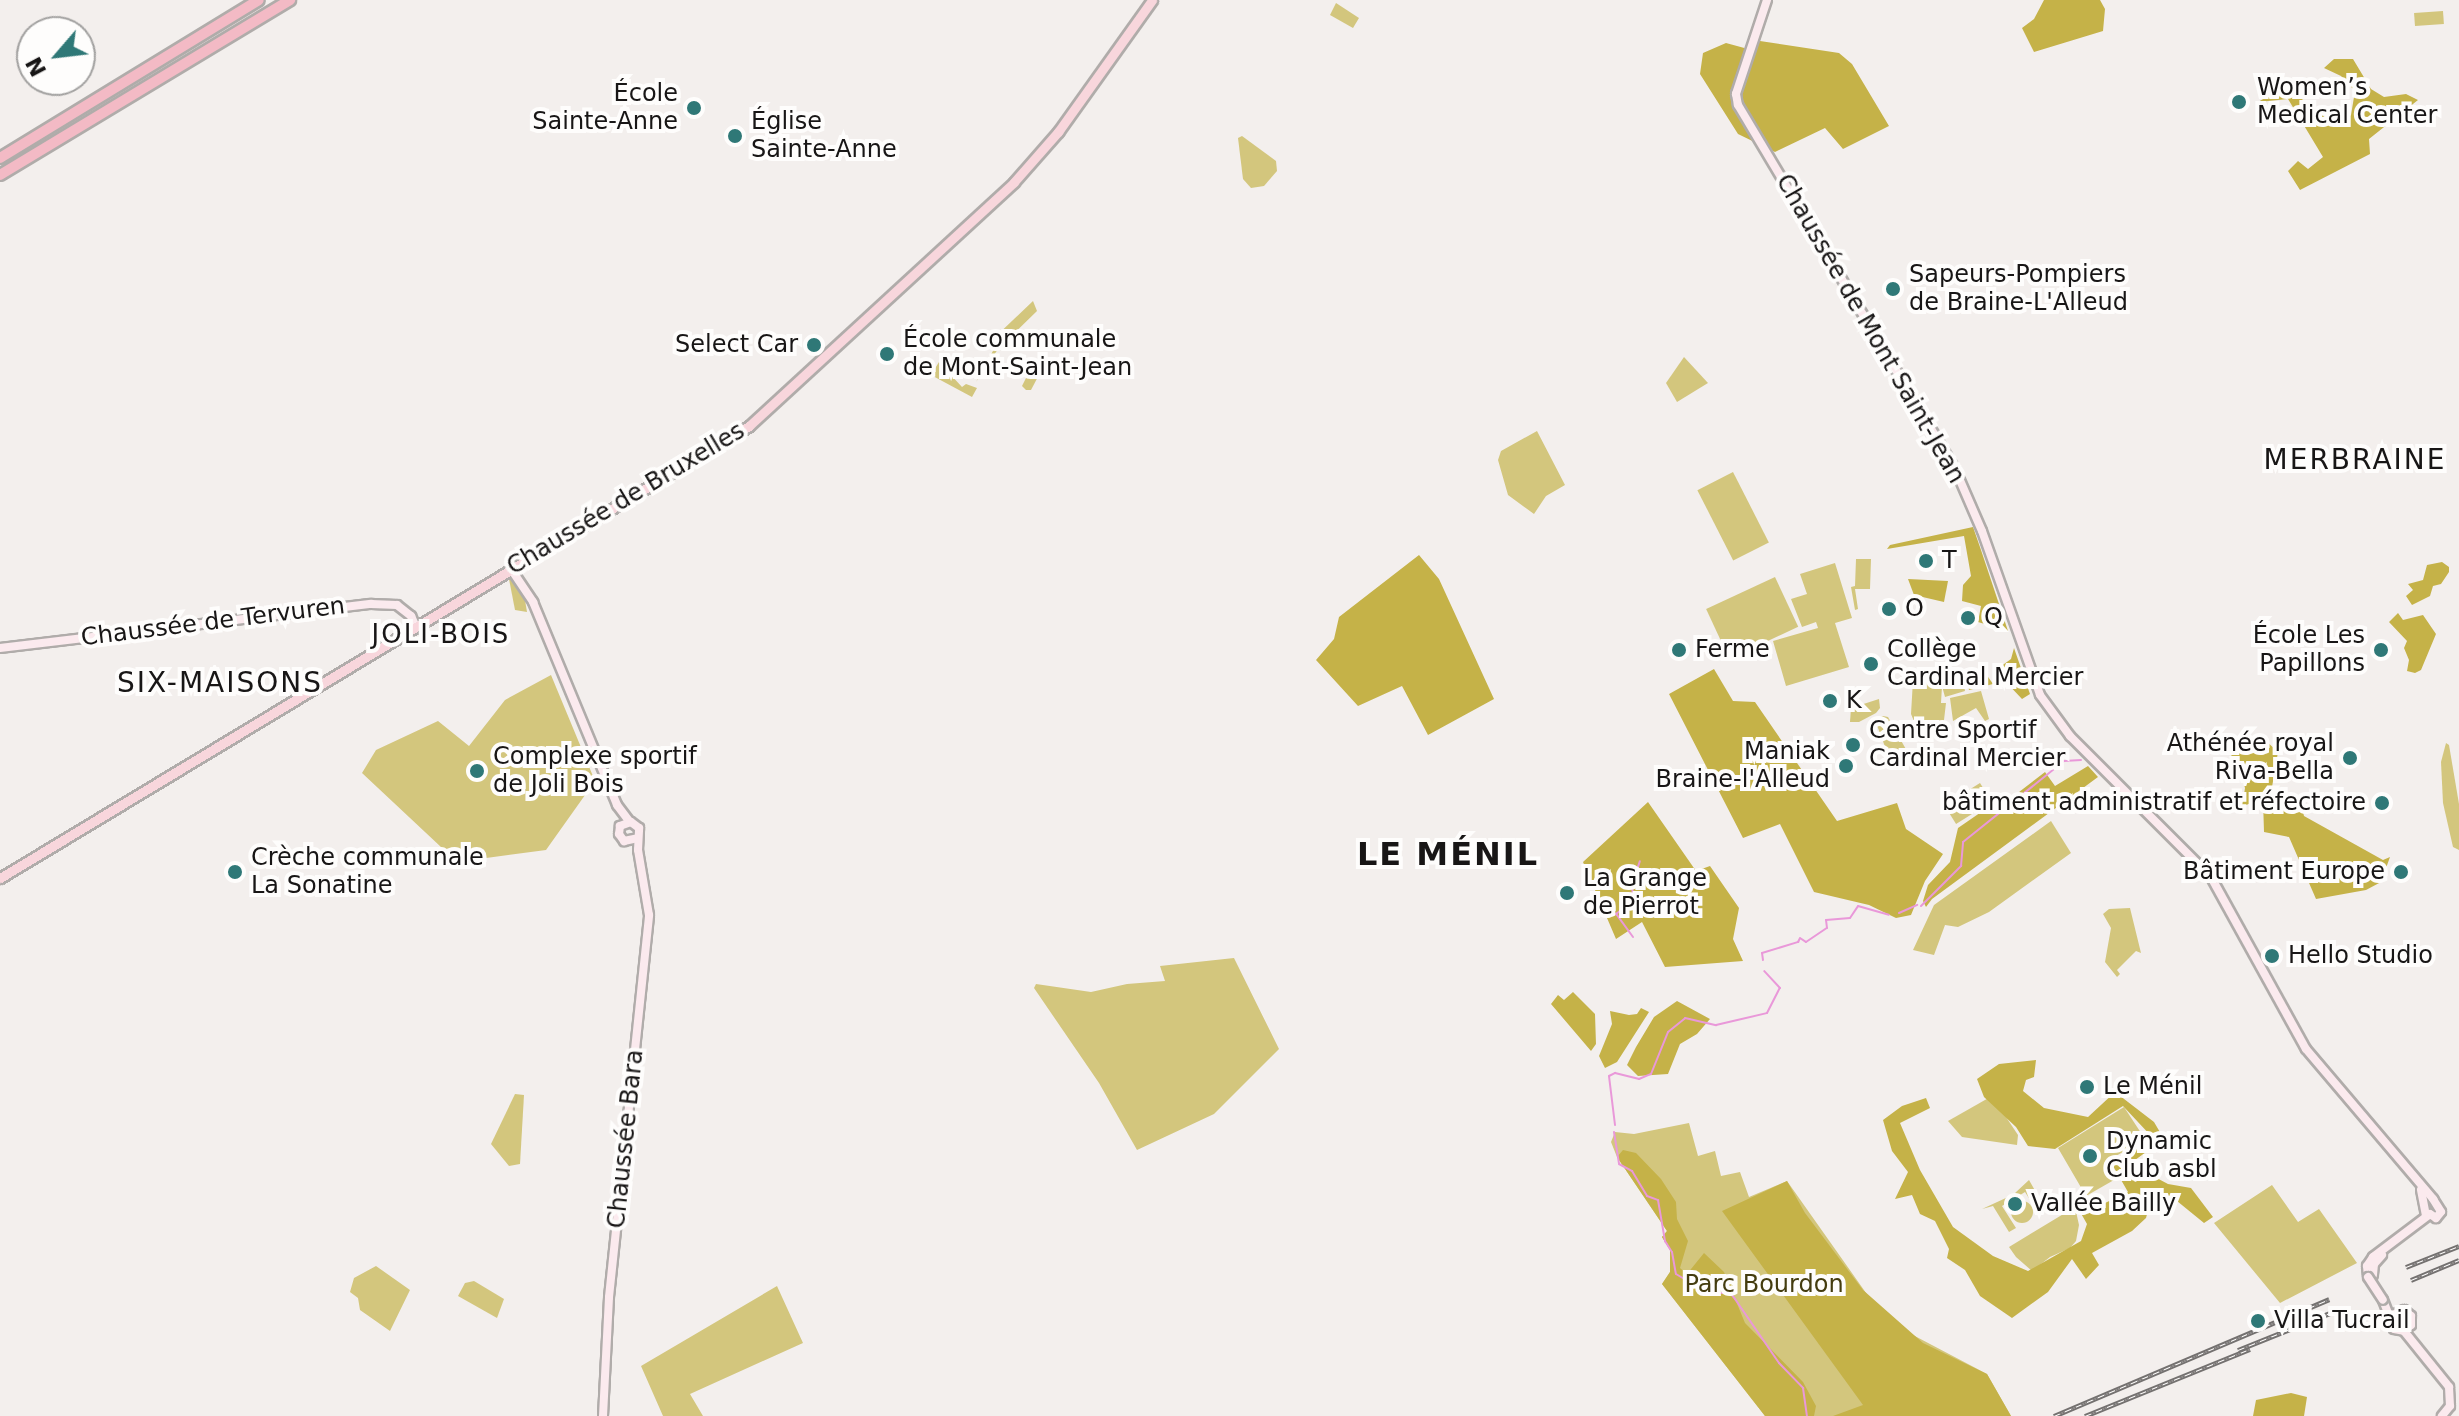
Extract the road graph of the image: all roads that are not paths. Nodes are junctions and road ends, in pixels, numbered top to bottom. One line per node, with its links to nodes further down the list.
1 (259, 0): 5 (highway)
2 (290, 0): 6 (highway)
3 (1152, 0): 7 (main road, Chaussée de Bruxelles)
4 (1767, 0): 15 (main road, Chaussée de Mont Saint-Jean)
5 (0, 158)
6 (0, 175)
7 (511, 569): 8 (main road, Chaussée de Bruxelles); 10 (main road)
8 (416, 627): 9 (main road, Chaussée de Tervuren); 14 (main road, Chaussée de Bruxelles)
9 (0, 648)
10 (625, 824): 11 (main road, Chaussée Bara); 12 (main road, Chaussée Bara)
11 (638, 838): 12 (main road); 13 (main road, Chaussée Bara)
12 (628, 842): 13 (main road, Chaussée Bara)
13 (641, 862): 19 (main road, Chaussée Bara)
14 (0, 878)
15 (2419, 1184): 16 (main road); 16 (main road, Chaussée de Mont Saint-Jean)
16 (2432, 1213): 17 (main road, bridge)
17 (2395, 1313): 18 (main road); 18 (main road)
18 (2406, 1330): 20 (main road)
19 (603, 1416)
20 (2442, 1416)

